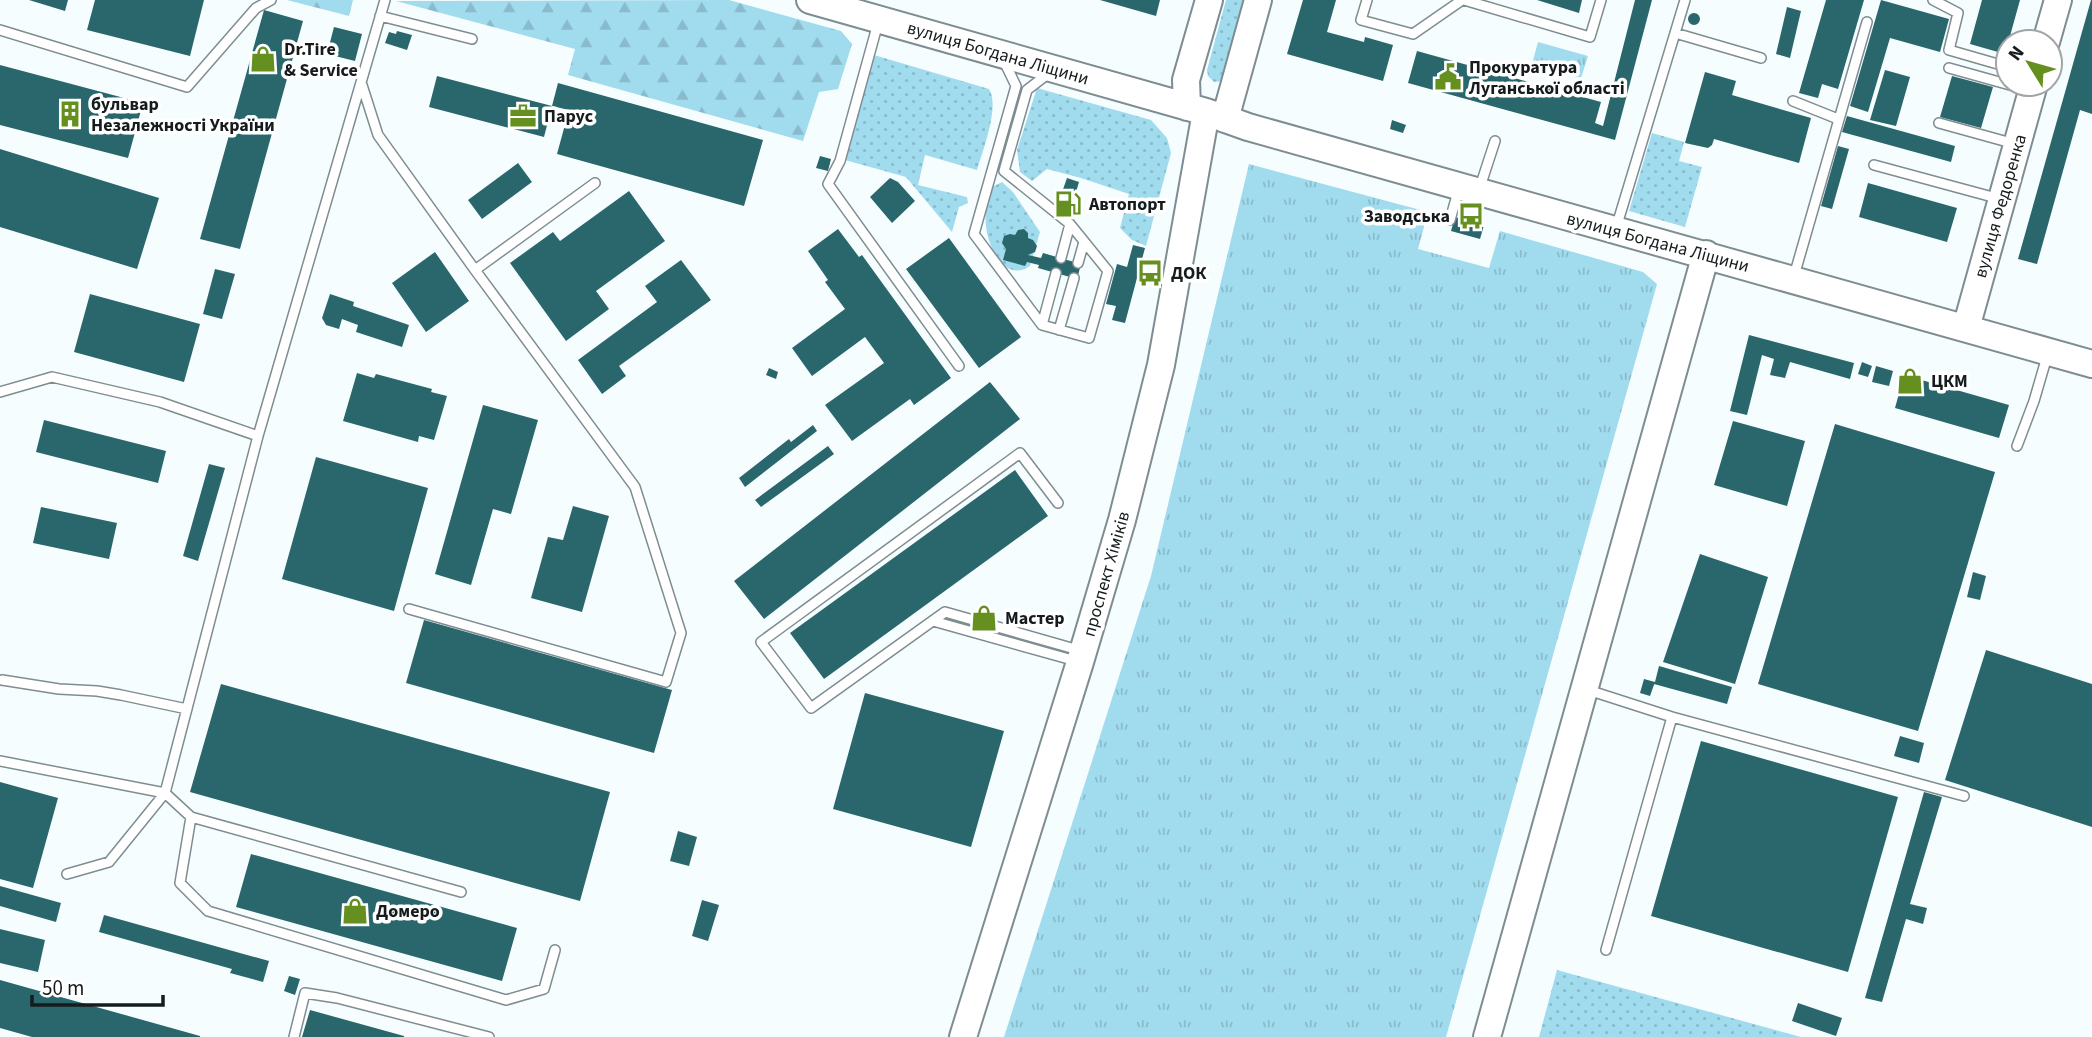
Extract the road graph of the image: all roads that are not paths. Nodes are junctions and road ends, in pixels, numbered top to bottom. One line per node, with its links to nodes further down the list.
1 (271, 0): 16 (lane)
2 (385, 0): 12 (lane)
3 (810, 0): 13 (street, вулиця Богдана Ліщини)
4 (1209, 0): 28 (street, проспект Хіміків)
5 (1258, 0): 28 (street, проспект Хіміків)
6 (1367, 0): 7 (lane)
7 (1463, 0): 8 (lane)
8 (1601, 0)
9 (1685, 0): 17 (lane)
10 (1933, 0): 21 (lane)
11 (2058, 0): 15 (street)
12 (380, 16): 18 (lane); 25 (lane)
13 (879, 19): 19 (street, вулиця Богдана Ліщини); 53 (lane)
14 (1867, 22): 29 (lane)
15 (2050, 28)
16 (0, 30)
17 (1675, 33): 20 (lane); 39 (lane)
18 (471, 39)
19 (1001, 54): 23 (street, вулиця Богдана Ліщини); 48 (lane)
20 (1761, 58)
21 (1994, 63)
22 (1949, 68): 24 (lane)
23 (1055, 69): 28 (street, вулиця Богдана Ліщини); 38 (lane)
24 (1994, 79)
25 (362, 83): 44 (lane); 55 (lane)
26 (2030, 98): 32 (street, вулиця Федоренка)
27 (1793, 101): 29 (lane)
28 (1206, 113): 35 (street, вулиця Богдана Ліщини); 59 (street, проспект Хіміків)
29 (1839, 119): 47 (lane)
30 (1939, 123): 32 (lane)
31 (1494, 141): 35 (lane)
32 (2017, 145): 36 (street, вулиця Федоренка)
33 (1874, 164): 36 (lane)
34 (595, 183): 44 (lane)
35 (1469, 189): 37 (lane); 39 (street, вулиця Богдана Ліщини)
36 (2002, 200): 49 (street, вулиця Федоренка)
37 (1450, 220)
38 (1070, 224): 40 (lane); 42 (lane)
39 (1615, 230): 41 (street, вулиця Богдана Ліщини)
40 (1084, 242): 43 (lane); 50 (lane)
41 (1706, 254): 47 (street, вулиця Богдана Ліщини); 61 (street)
42 (1061, 258)
43 (1078, 263)
44 (475, 270): 58 (lane)
45 (1056, 273): 48 (lane)
46 (1074, 278): 50 (lane)
47 (1793, 279): 49 (street, вулиця Богдана Ліщини)
48 (1042, 325): 50 (lane)
49 (1966, 328): 51 (street, вулиця Богдана Ліщини)
50 (1059, 330)
51 (2049, 351): 52 (street, вулиця Богдана Ліщини); 56 (lane)
52 (2092, 364)
53 (959, 366)
54 (0, 392): 55 (lane)
55 (258, 436): 62 (lane)
56 (2017, 446)
57 (1058, 503): 59 (lane)
58 (409, 609)
59 (1082, 657): 72 (street, проспект Хіміків)
60 (2, 680): 62 (lane)
61 (1584, 689): 63 (lane); 75 (street)
62 (187, 709): 65 (lane)
63 (1672, 717): 66 (lane); 71 (lane)
64 (0, 761): 65 (lane)
65 (165, 793): 67 (lane); 68 (lane)
66 (1964, 796)
67 (191, 817): 69 (lane); 70 (lane)
68 (67, 874)
69 (461, 892)
70 (555, 950)
71 (1606, 950)
72 (965, 1033)
73 (294, 1037): 74 (lane)
74 (489, 1037)
75 (1487, 1037)

